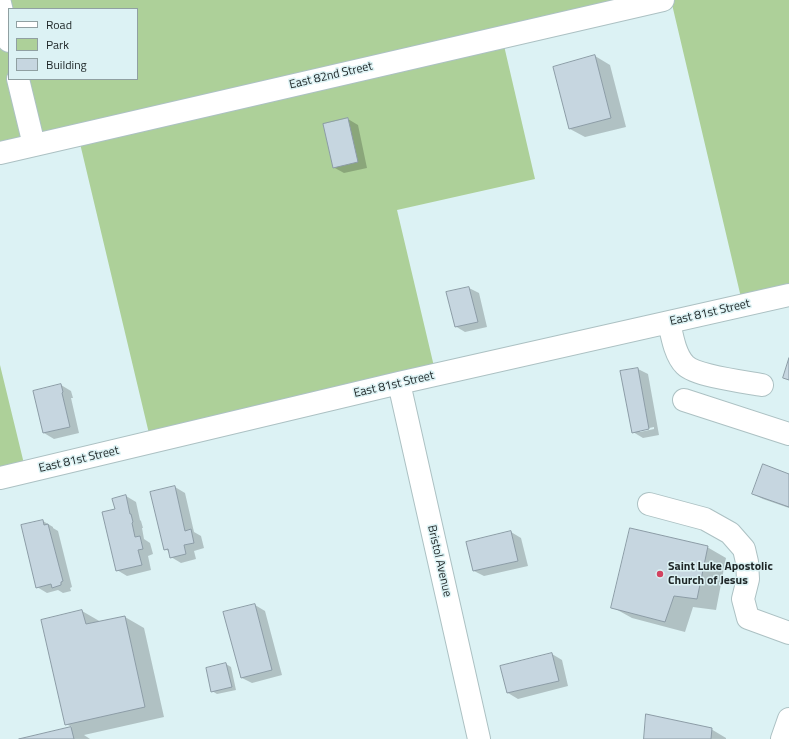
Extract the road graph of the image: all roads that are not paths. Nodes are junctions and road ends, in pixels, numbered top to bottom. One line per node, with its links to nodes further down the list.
1 (662, 0): 5 (street, East 82nd Street)
2 (0, 3): 3 (street)
3 (8, 37)
4 (18, 80): 5 (street)
5 (34, 145): 6 (street, East 82nd Street)
6 (0, 153)
7 (789, 295): 8 (street, East 81st Street)
8 (669, 322): 9 (street, East 81st Street); 10 (street)
9 (399, 383): 13 (street, East 81st Street); 17 (street, Bristol Avenue)
10 (762, 385)
11 (684, 400): 12 (street)
12 (789, 434)
13 (0, 478)
14 (648, 504): 15 (street)
15 (789, 633)
16 (789, 719): 18 (street)
17 (480, 739)
18 (782, 739)

